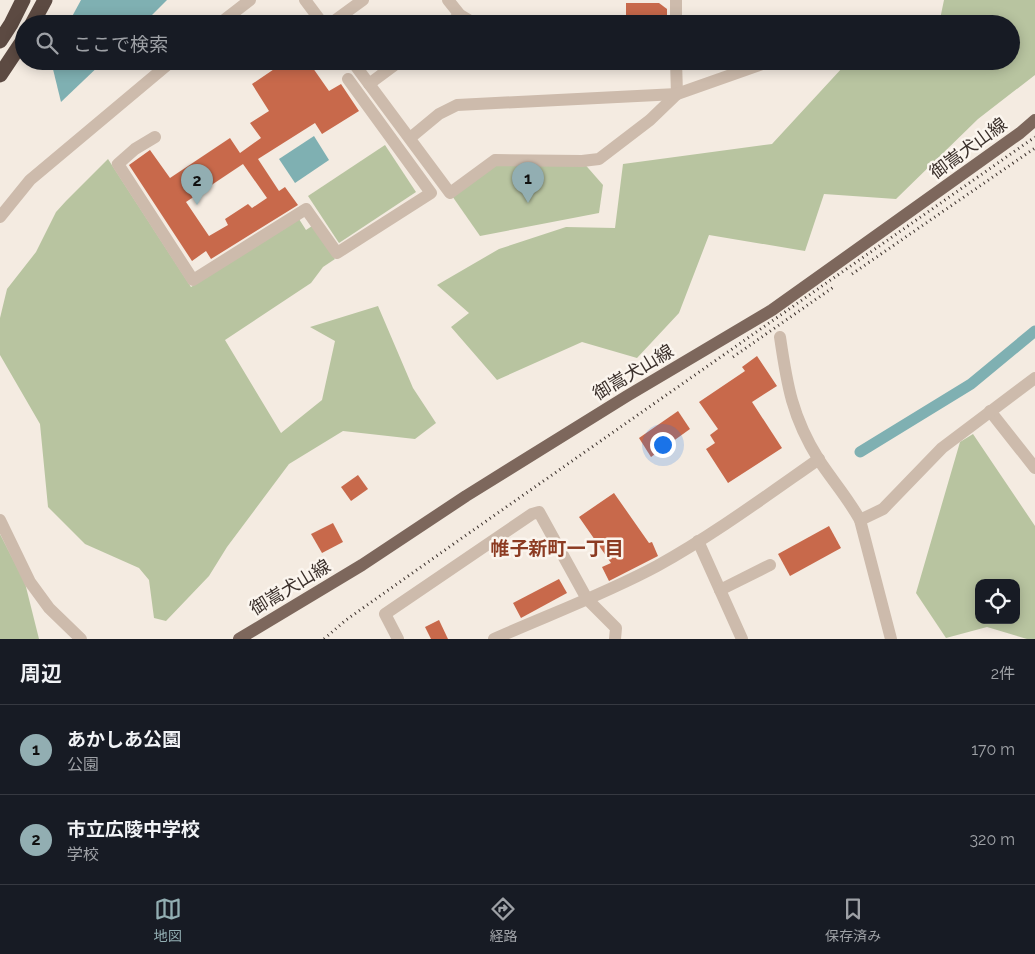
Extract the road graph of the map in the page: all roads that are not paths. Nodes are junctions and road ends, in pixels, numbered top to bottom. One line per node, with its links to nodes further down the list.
1 (24, 0): 8 (highway)
2 (45, 0): 9 (highway)
3 (250, 0): 10 (street)
4 (306, 0): 11 (street)
5 (364, 0): 12 (street)
6 (448, 0): 13 (street)
7 (676, 0): 14 (street)
8 (15, 15)
9 (37, 15)
10 (231, 15)
11 (317, 15)
12 (343, 15)
13 (460, 15)
14 (676, 15)
15 (15, 16): 16 (highway)
16 (0, 42)
17 (15, 53): 23 (highway)
18 (161, 70): 30 (street)
19 (359, 70): 25 (street)
20 (388, 70): 25 (street)
21 (676, 70): 26 (street)
22 (745, 70): 26 (street)
23 (0, 76)
24 (348, 79): 28 (street)
25 (369, 84): 29 (street)
26 (677, 94): 29 (street); 29 (street)
27 (1035, 120): 43 (main road, 御嵩犬山線)
28 (155, 137)
29 (410, 138)
30 (0, 218)
31 (780, 337): 34 (street)
32 (1035, 378): 33 (street)
33 (990, 411): 35 (street); 37 (street)
34 (819, 460): 37 (street); 38 (street)
35 (1035, 468)
36 (0, 520): 42 (street)
37 (860, 520): 48 (street)
38 (698, 540): 40 (street); 41 (street)
39 (770, 565): 40 (street)
40 (720, 590): 47 (street)
41 (587, 598): 44 (street); 45 (street); 46 (street)
42 (81, 639)
43 (239, 639)
44 (398, 639)
45 (494, 639)
46 (615, 639)
47 (742, 639)
48 (890, 639)

